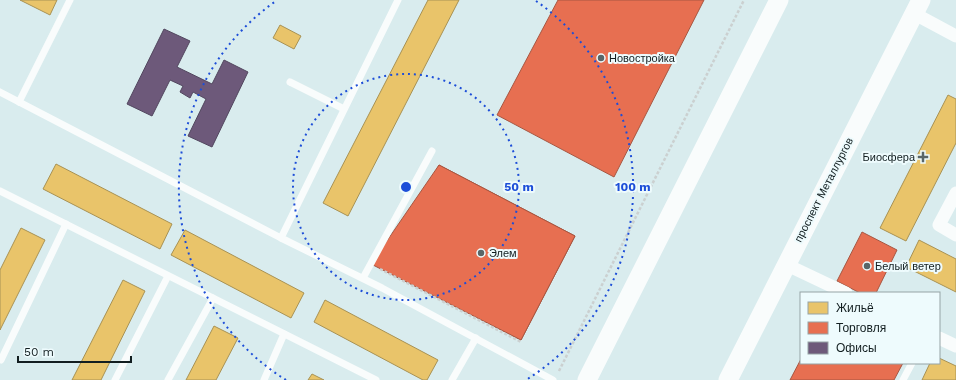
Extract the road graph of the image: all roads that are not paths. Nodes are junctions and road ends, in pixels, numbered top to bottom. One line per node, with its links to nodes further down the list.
1 (70, 0): 8 (lane)
2 (398, 0): 9 (lane)
3 (779, 0): 33 (main road)
4 (917, 7): 5 (street); 16 (main road, проспект Металлургов)
5 (956, 36)
6 (290, 82): 9 (lane)
7 (0, 92): 8 (lane)
8 (19, 102): 15 (lane)
9 (344, 109): 15 (lane)
10 (432, 151): 18 (lane)
11 (0, 191): 13 (lane)
12 (956, 193): 14 (street)
13 (66, 224): 17 (lane); 25 (lane)
14 (956, 235)
15 (281, 238): 18 (lane)
16 (787, 265): 19 (street); 34 (main road, проспект Металлургов)
17 (168, 276): 20 (lane); 27 (lane)
18 (363, 278): 22 (lane)
19 (844, 292)
20 (213, 298): 21 (lane); 28 (lane)
21 (284, 334): 29 (lane); 30 (lane)
22 (476, 338): 31 (lane); 32 (lane)
23 (940, 338): 24 (street)
24 (956, 346)
25 (1, 360)
26 (911, 364): 35 (lane)
27 (116, 380)
28 (168, 380)
29 (264, 380)
30 (376, 380)
31 (452, 380)
32 (553, 380)
33 (587, 380)
34 (728, 380)
35 (903, 380)

